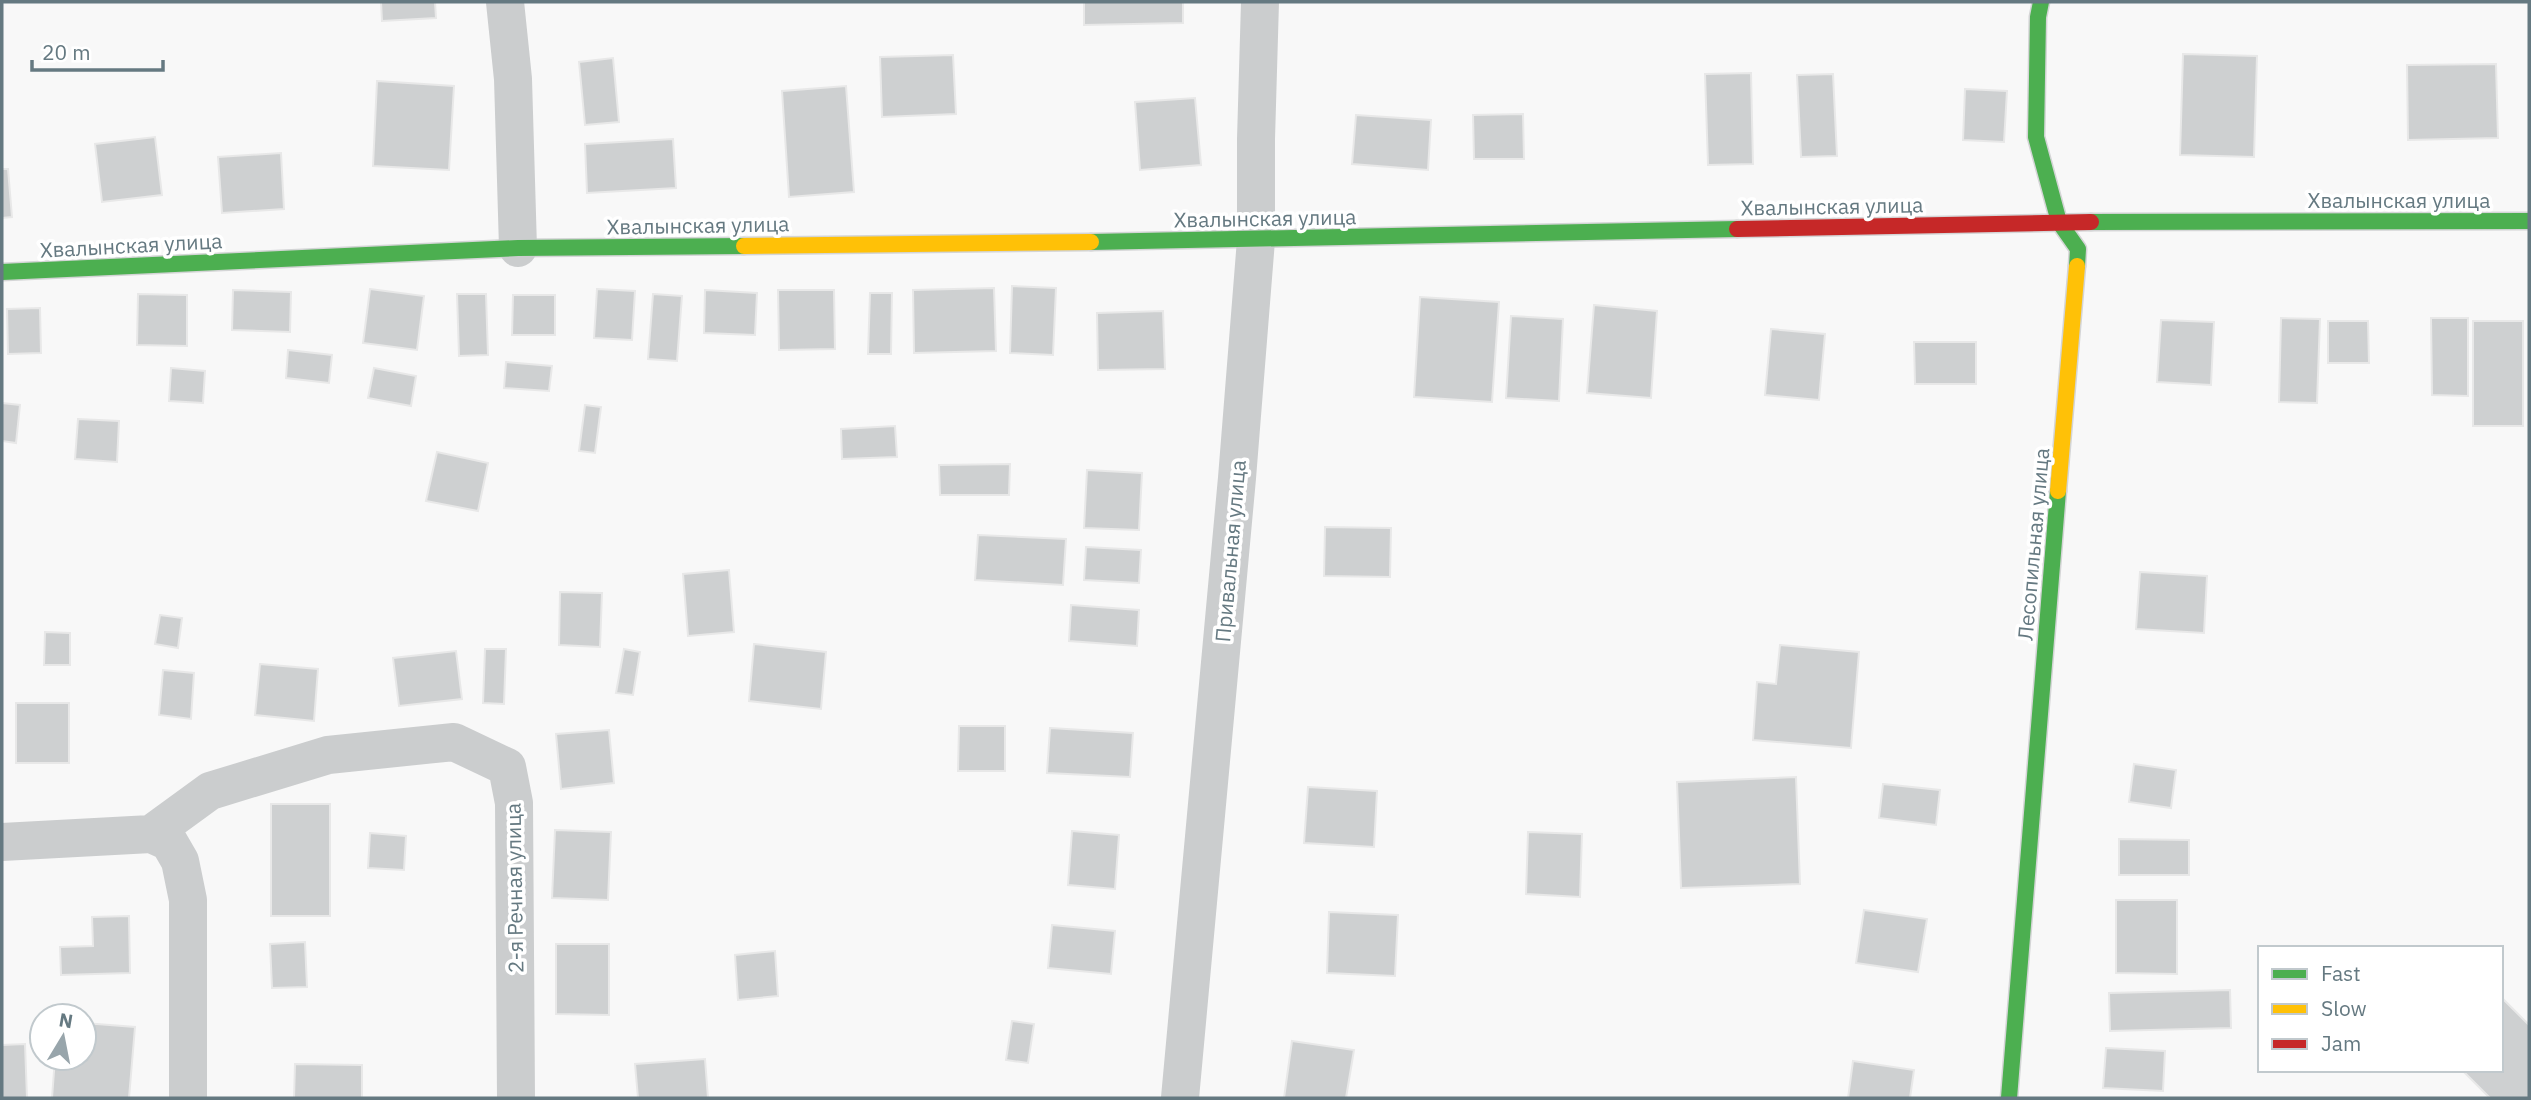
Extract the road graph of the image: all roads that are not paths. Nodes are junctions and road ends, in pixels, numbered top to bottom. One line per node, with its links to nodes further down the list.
1 (505, 2): 7 (street)
2 (1260, 2): 6 (street, Привальная улица)
3 (2041, 2): 5 (street, Лесопильная улица)
4 (2529, 221): 5 (street, Хвалынская улица)
5 (2059, 222): 6 (street, Хвалынская улица); 14 (street, Лесопильная улица)
6 (1256, 240): 7 (street, Хвалынская улица); 13 (street, Привальная улица)
7 (518, 248): 8 (street, Хвалынская улица)
8 (2, 272)
9 (151, 834): 10 (street); 11 (street); 12 (street, 2-я Речная улица)
10 (2, 842)
11 (188, 1098)
12 (516, 1098)
13 (1180, 1098)
14 (2009, 1098)

